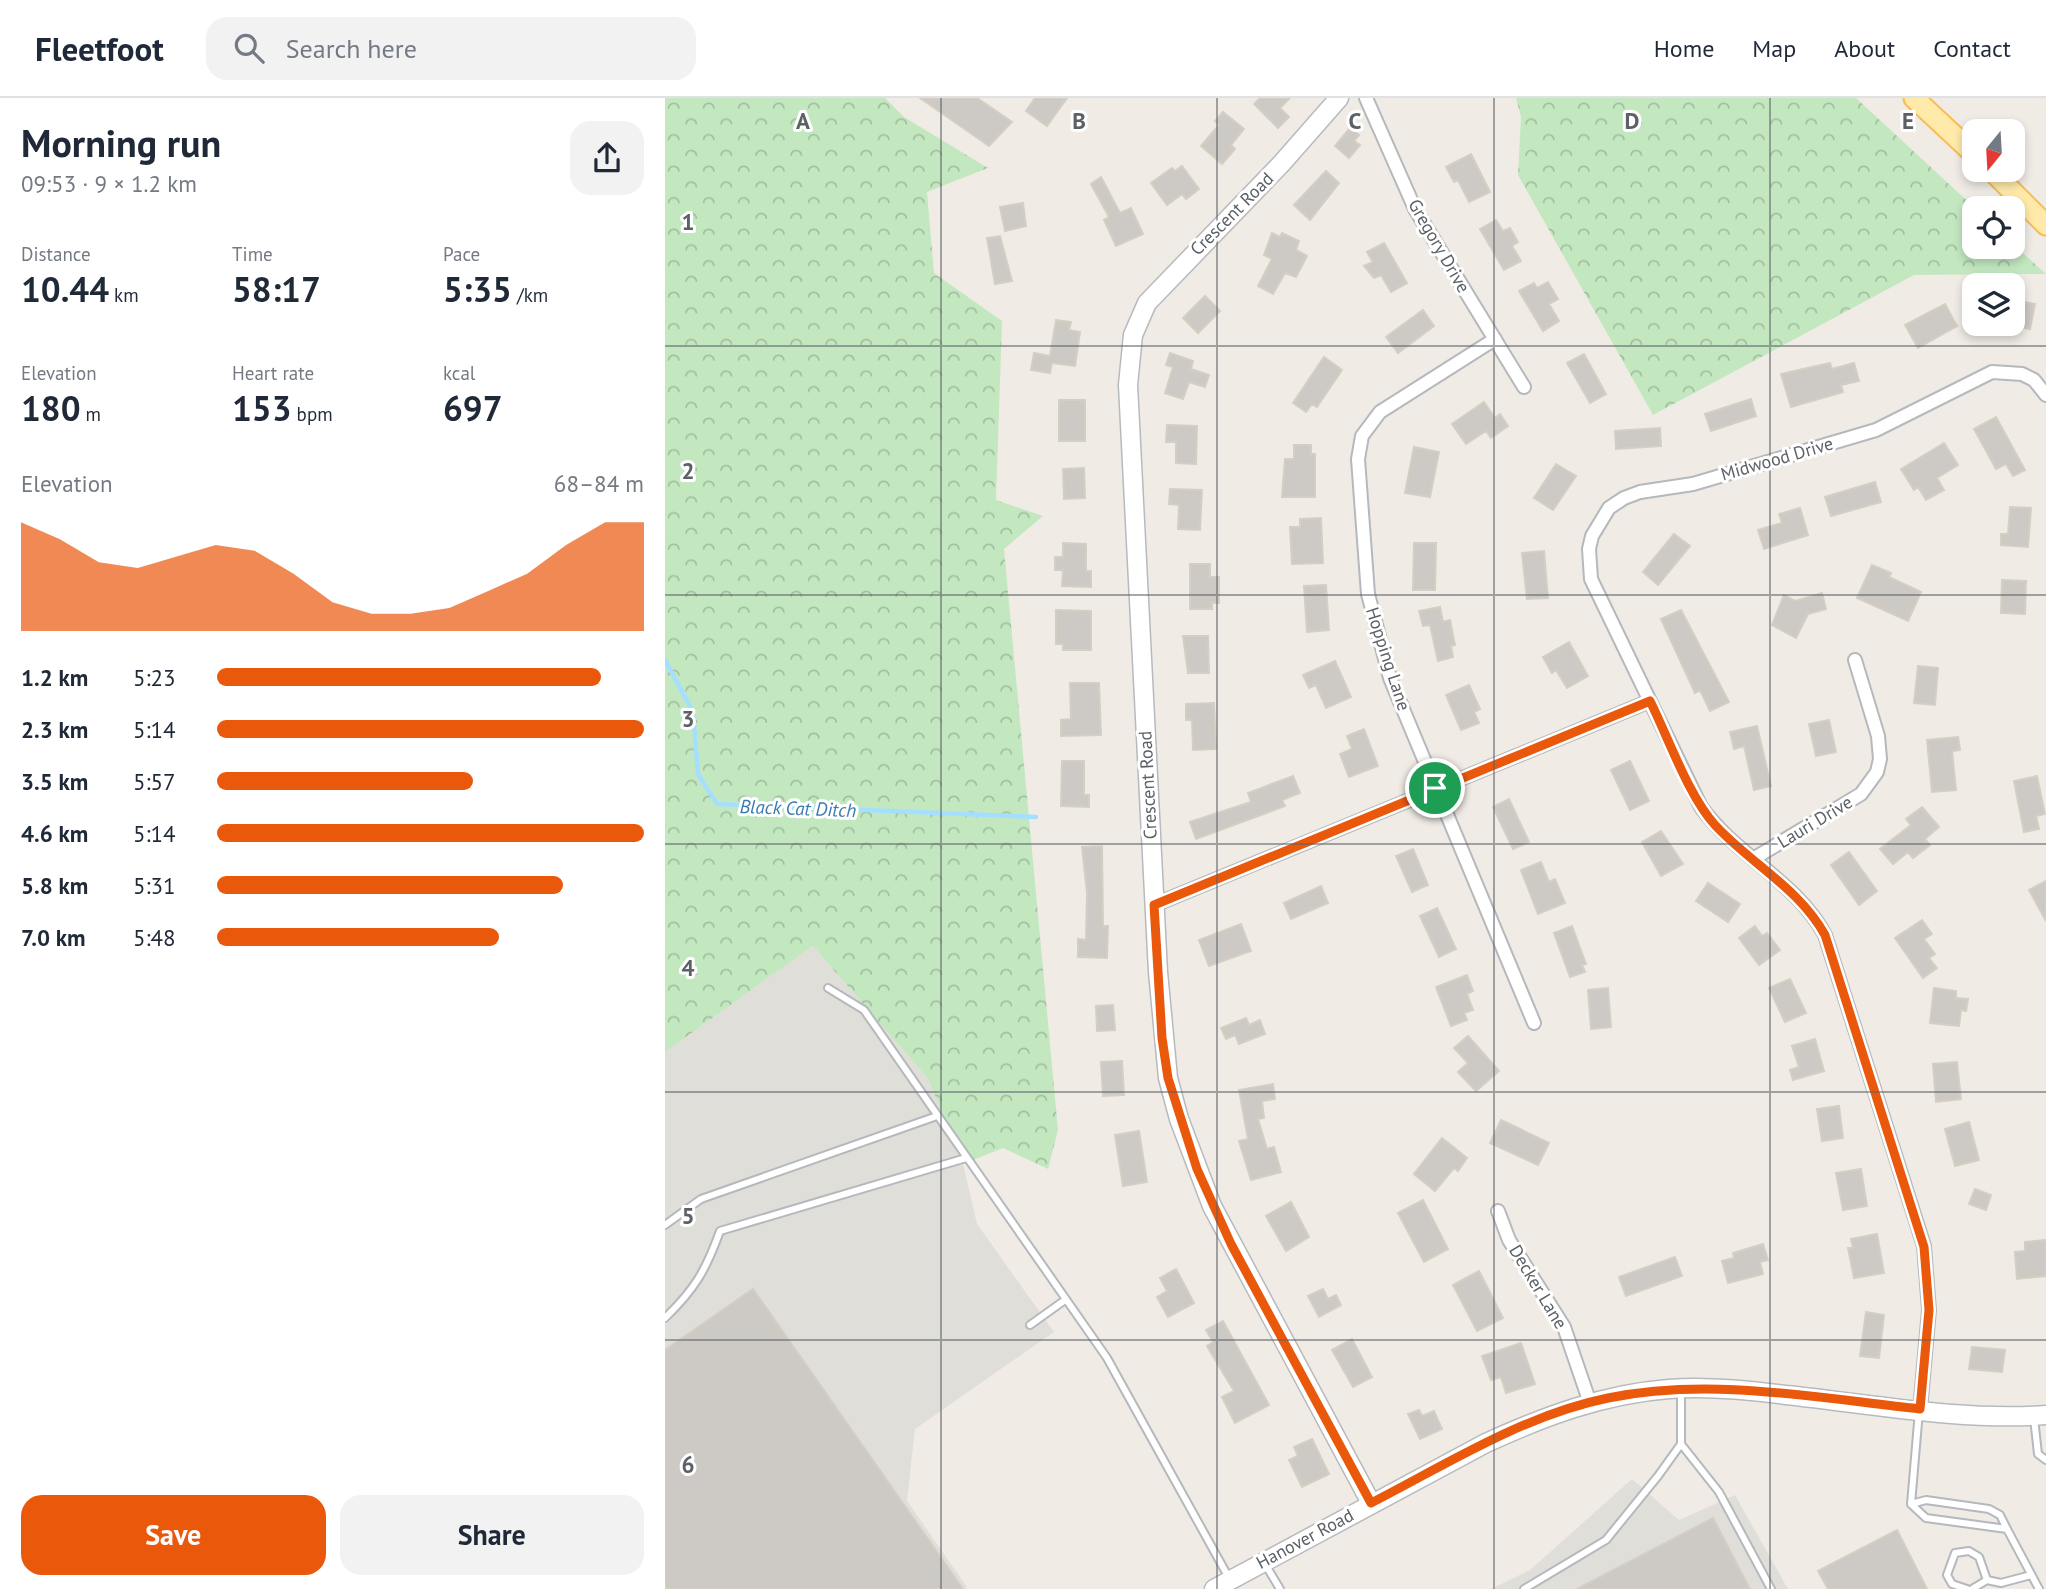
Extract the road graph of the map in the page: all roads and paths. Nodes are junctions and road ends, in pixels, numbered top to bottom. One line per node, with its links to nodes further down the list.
1 (1339, 98): 14 (street, Crescent Road)
2 (1366, 98): 7 (street, Gregory Drive)
3 (1914, 98): 4 (main road)
4 (1962, 143)
5 (2003, 182): 6 (main road)
6 (2046, 225)
7 (1495, 340): 8 (street, Gregory Drive); 12 (street, Hopping Lane)
8 (1524, 387)
9 (2046, 395): 11 (street, Midwood Drive)
10 (1855, 660): 13 (street, Lauri Drive)
11 (1650, 701): 12 (street); 13 (street, Midwood Drive)
12 (1435, 788): 14 (street); 16 (street, Hopping Lane)
13 (1753, 859): 26 (street, Midwood Drive)
14 (1154, 905): 30 (street, Crescent Road)
15 (828, 988): 17 (lane)
16 (1534, 1023)
17 (937, 1116): 18 (lane); 20 (lane)
18 (966, 1158): 21 (lane); 22 (lane)
19 (1498, 1211): 25 (street, Decker Lane)
20 (665, 1225)
21 (1065, 1300): 23 (lane); 35 (lane)
22 (665, 1318)
23 (1030, 1325)
24 (1681, 1388): 25 (street, Hanover Road); 26 (street, Hanover Road); 28 (lane)
25 (1590, 1403): 30 (street, Hanover Road)
26 (1920, 1409): 27 (street, Hanover Road); 31 (lane)
27 (2040, 1415): 29 (lane)
28 (1681, 1444): 39 (lane); 40 (lane)
29 (2046, 1460)
30 (1371, 1503): 33 (street, Hanover Road)
31 (1911, 1504): 32 (lane); 32 (lane)
32 (2007, 1529): 34 (lane)
33 (1263, 1561): 35 (street, Hanover Road); 38 (lane)
34 (2031, 1575): 36 (lane); 42 (lane)
35 (1230, 1579): 37 (street, Hanover Road)
36 (1987, 1580): 41 (lane); 41 (lane)
37 (1214, 1589)
38 (1280, 1589)
39 (1524, 1589)
40 (1771, 1589)
41 (1970, 1589)
42 (2039, 1589)

